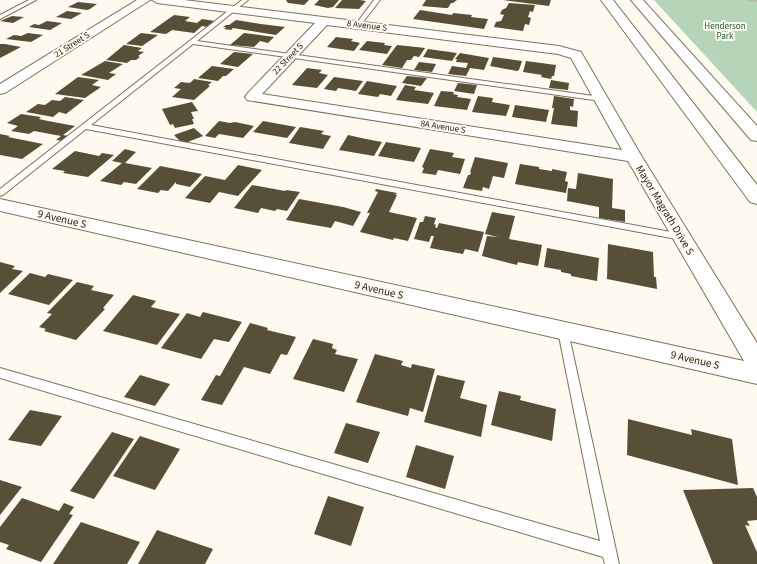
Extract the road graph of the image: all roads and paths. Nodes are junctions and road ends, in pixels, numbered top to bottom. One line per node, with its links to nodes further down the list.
1 (33, 0): 11 (lane)
2 (145, 0): 17 (street, 21 Street S)
3 (157, 0): 10 (street, 8 Avenue S)
4 (245, 0): 10 (lane)
5 (377, 0): 13 (lane)
6 (607, 0): 24 (main road)
7 (637, 0): 21 (main road)
8 (749, 0): 9 (path)
9 (757, 1)
10 (233, 10): 12 (street, 8 Avenue S); 14 (lane)
11 (0, 17)
12 (324, 21): 13 (street, 8 Avenue S); 16 (street, 22 Street S)
13 (358, 25): 15 (street, 8 Avenue S)
14 (192, 42): 16 (lane); 20 (lane)
15 (576, 55): 19 (street, Mayor Magrath Drive S)
16 (291, 56): 18 (street, 22 Street S); 19 (lane)
17 (0, 90)
18 (252, 97): 22 (street, 8A Avenue S)
19 (601, 99): 22 (street, Mayor Magrath Drive S)
20 (84, 126): 23 (lane); 26 (lane)
21 (757, 136)
22 (634, 157): 26 (street, Mayor Magrath Drive S)
23 (0, 193)
24 (757, 198)
25 (0, 205): 27 (street, 9 Avenue S)
26 (682, 237): 28 (street, Mayor Magrath Drive S)
27 (563, 331): 30 (street, 9 Avenue S); 31 (lane)
28 (757, 363)
29 (0, 373): 31 (lane)
30 (757, 374)
31 (608, 551): 32 (lane)
32 (612, 564)

